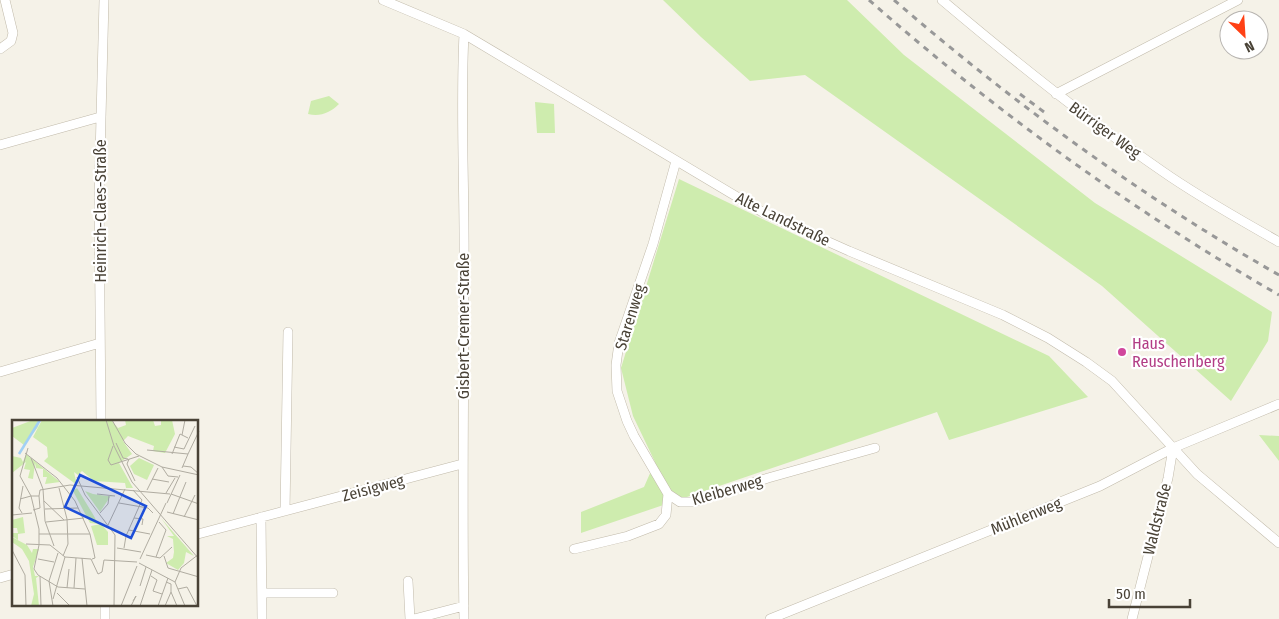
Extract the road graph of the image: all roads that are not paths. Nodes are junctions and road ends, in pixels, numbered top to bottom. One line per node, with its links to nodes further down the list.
1 (5, 0): 7 (street)
2 (104, 0): 9 (street, Heinrich-Claes-Straße)
3 (383, 0): 6 (street, Alte Landstraße)
4 (942, 0): 8 (street, Bürriger Weg)
5 (1238, 0): 8 (street)
6 (464, 34): 11 (street, Alte Landstraße); 20 (street, Gisbert-Cremer-Straße)
7 (0, 49)
8 (1056, 94): 12 (street, Bürriger Weg)
9 (100, 117): 10 (street); 14 (street, Heinrich-Claes-Straße)
10 (0, 145)
11 (676, 161): 19 (street, Alte Landstraße); 21 (street, Starenweg)
12 (1279, 242)
13 (288, 332): 22 (street)
14 (100, 344): 15 (street); 17 (street, Heinrich-Claes-Straße)
15 (0, 372)
16 (1279, 404): 19 (street, Mühlenweg)
17 (102, 420)
18 (876, 448): 21 (street, Kleiberweg)
19 (1173, 448): 25 (street, Alte Landstraße); 37 (street, Mühlenweg); 38 (street, Waldstraße)
20 (462, 464): 22 (street, Zeisigweg); 31 (street, Gisbert-Cremer-Straße)
21 (668, 494): 26 (street, Kleiberweg)
22 (285, 511): 23 (street, Zeisigweg)
23 (262, 517): 24 (street, Zeisigweg); 28 (street)
24 (199, 534)
25 (1279, 543)
26 (574, 549)
27 (408, 580): 34 (street)
28 (262, 593): 29 (street); 33 (street)
29 (333, 593)
30 (105, 606): 32 (street)
31 (464, 606): 35 (street); 36 (street, Gisbert-Cremer-Straße)
32 (105, 619)
33 (262, 619)
34 (410, 619)
35 (414, 619)
36 (464, 619)
37 (770, 619)
38 (1132, 619)

